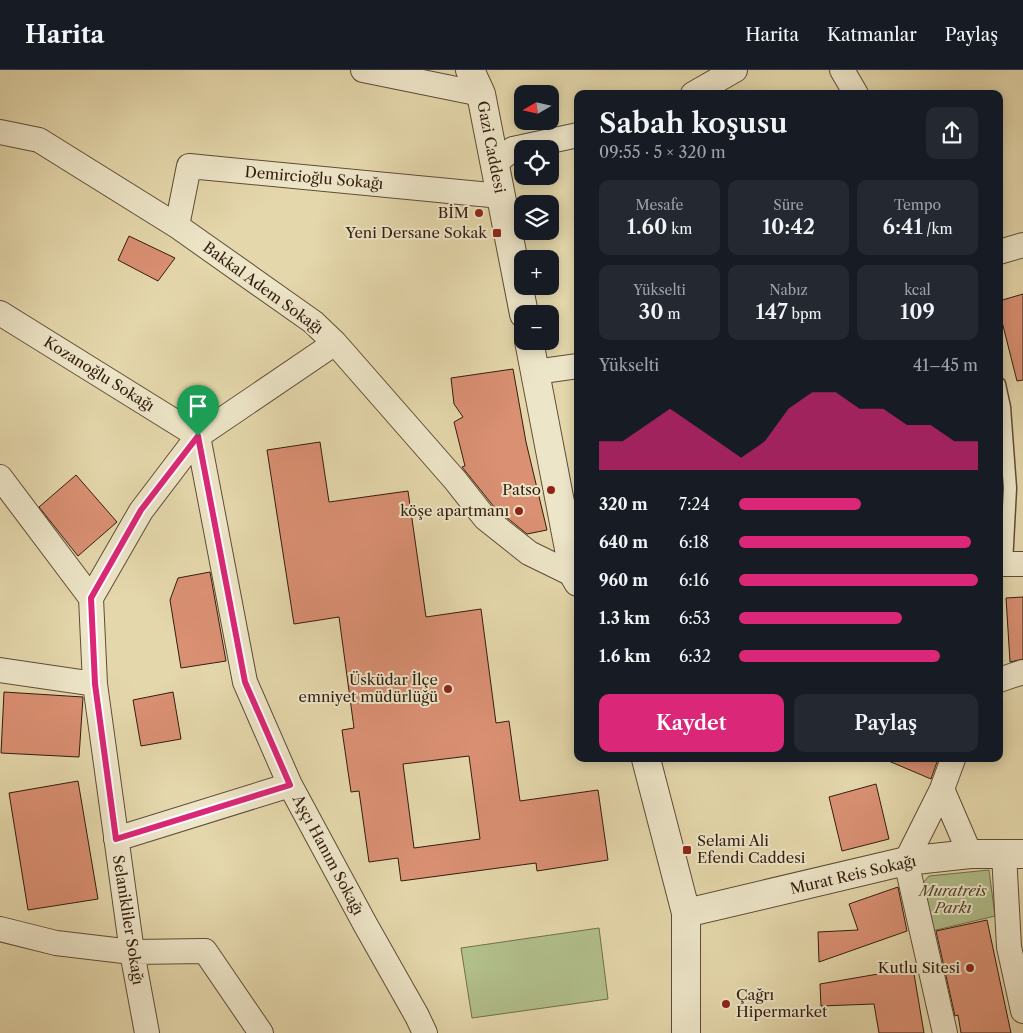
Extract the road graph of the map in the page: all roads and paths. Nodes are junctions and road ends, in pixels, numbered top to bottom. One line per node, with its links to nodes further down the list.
1 (364, 70): 5 (street)
2 (493, 70): 5 (street)
3 (842, 70): 7 (street)
4 (726, 81): 6 (street)
5 (475, 82): 10 (street, Gazi Caddesi)
6 (703, 90)
7 (854, 90)
8 (0, 132): 12 (street, Bakkal Adem Sokağı)
9 (574, 137): 10 (street)
10 (494, 164): 11 (street, Gazi Caddesi)
11 (501, 196): 12 (street, Demircioğlu Sokağı); 15 (street, Gazi Caddesi)
12 (177, 226): 17 (street, Bakkal Adem Sokağı)
13 (1023, 245): 14 (street)
14 (1003, 251)
15 (522, 305)
16 (0, 313): 22 (street, Kozanoğlu Sokağı)
17 (335, 343): 22 (street); 26 (street, Bakkal Adem Sokağı)
18 (531, 350): 20 (street)
19 (574, 367): 20 (street)
20 (535, 372): 25 (street)
21 (1003, 402): 24 (lane)
22 (198, 436): 27 (street); 34 (street, Aşçı Hanım Sokağı)
23 (0, 476): 27 (street)
24 (1009, 564)
25 (574, 567)
26 (574, 576)
27 (91, 598): 31 (street, Selanikliler Sokağı)
28 (0, 670): 31 (street)
29 (1023, 672): 30 (street)
30 (1003, 679)
31 (95, 684): 36 (street, Selanikliler Sokağı)
32 (647, 762): 40 (street)
33 (952, 762): 35 (street)
34 (290, 785): 36 (street); 46 (street, Aşçı Hanım Sokağı)
35 (942, 789): 37 (street); 39 (street)
36 (116, 839): 42 (street, Selanikliler Sokağı)
37 (970, 854): 38 (street, Murat Reis Sokağı); 39 (street, Murat Reis Sokağı)
38 (1013, 854): 43 (street)
39 (906, 860): 40 (street, Murat Reis Sokağı); 48 (street)
40 (686, 914): 47 (street)
41 (0, 929): 42 (street)
42 (132, 952): 44 (street, Selanikliler Sokağı); 45 (street)
43 (1023, 1011)
44 (147, 1033)
45 (261, 1033)
46 (425, 1033)
47 (686, 1033)
48 (945, 1033)

